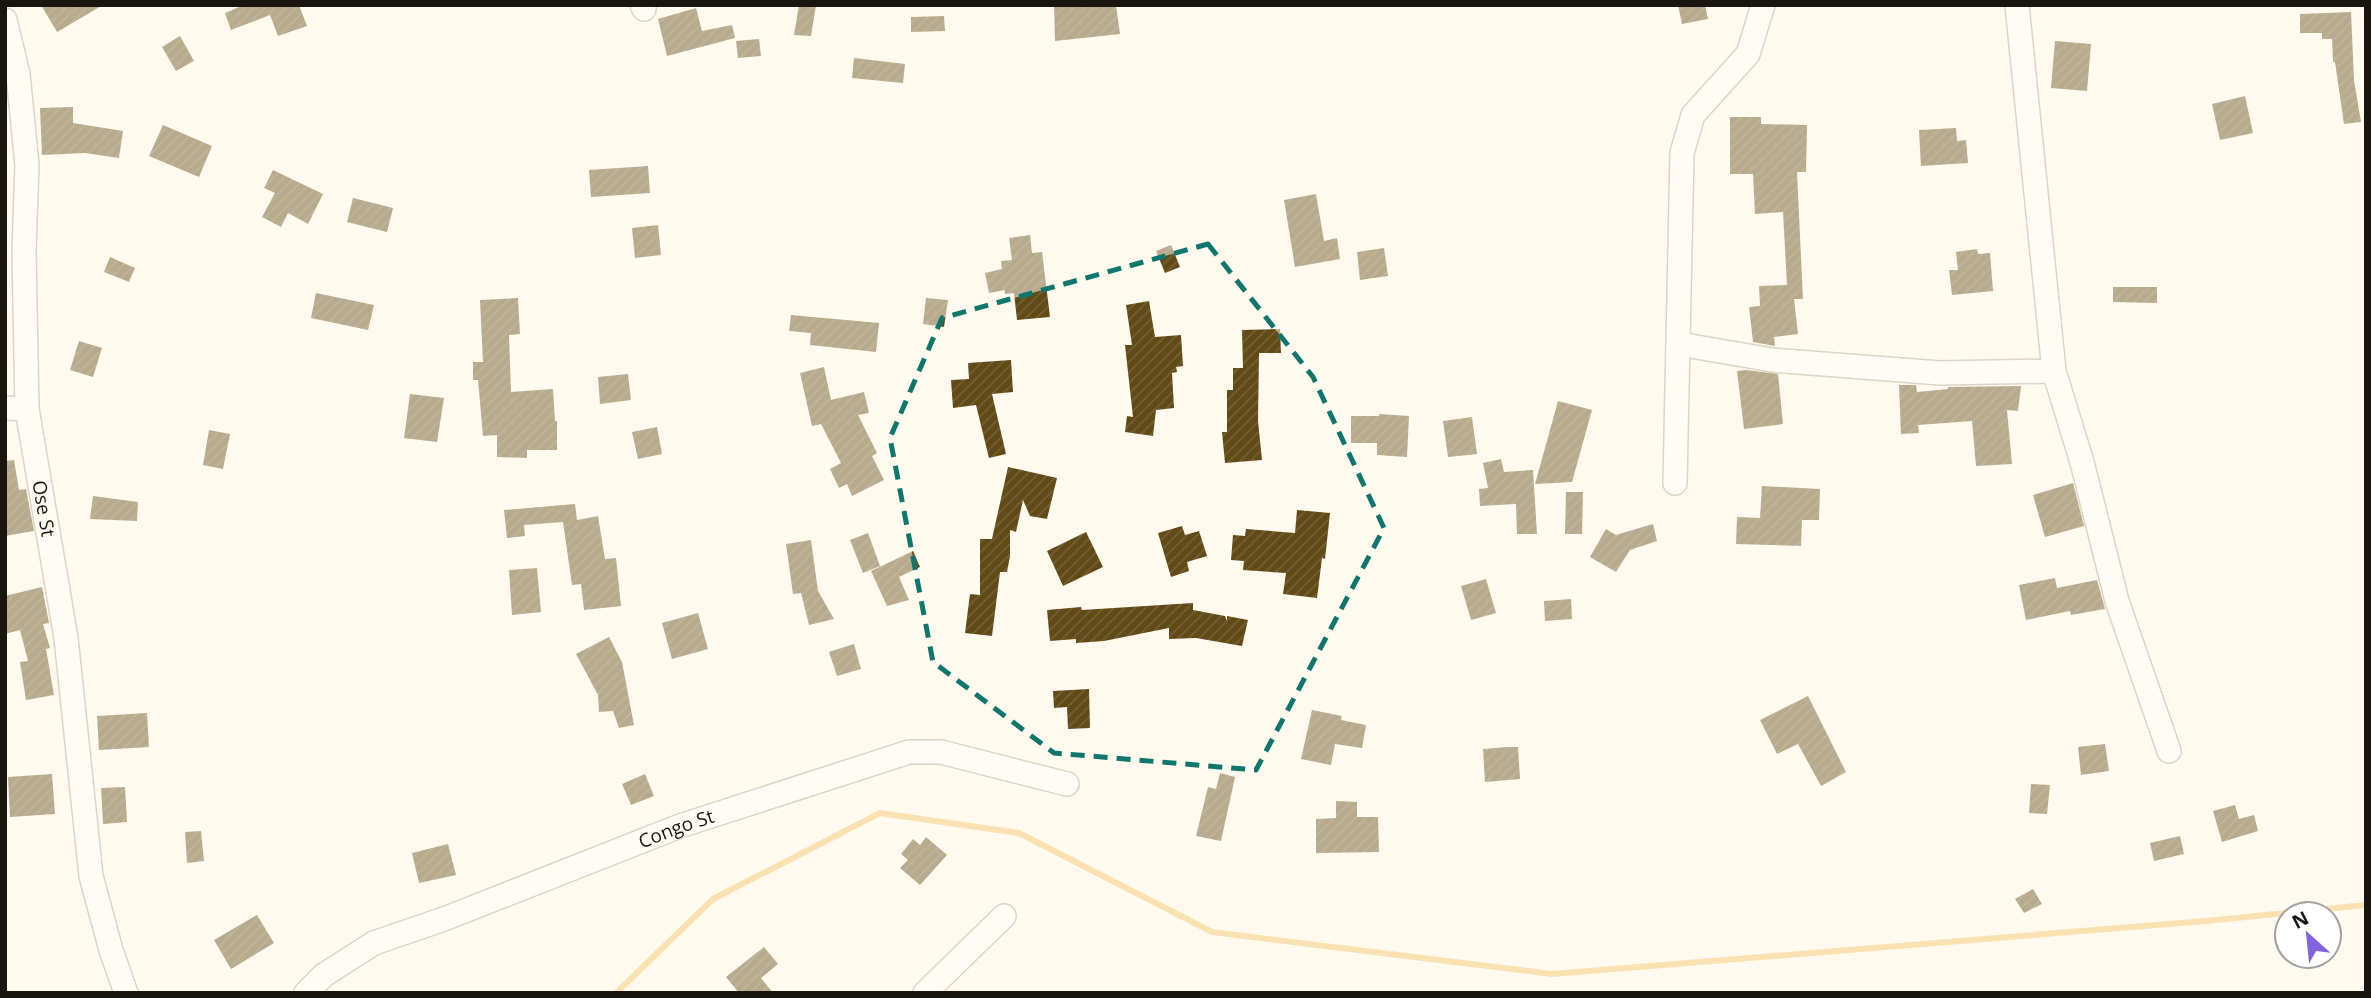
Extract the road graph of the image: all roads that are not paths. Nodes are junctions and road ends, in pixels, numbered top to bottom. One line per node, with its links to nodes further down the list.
1 (1763, 5): 4 (street)
2 (2017, 5): 5 (street)
3 (5, 20): 6 (street, Ose St)
4 (1679, 344): 5 (street); 7 (street)
5 (2054, 371): 8 (street)
6 (16, 409): 11 (street, Ose St)
7 (1675, 483)
8 (2169, 751)
9 (1067, 784): 12 (street, Congo St)
10 (1004, 916): 13 (street)
11 (126, 993)
12 (306, 993)
13 (925, 993)

